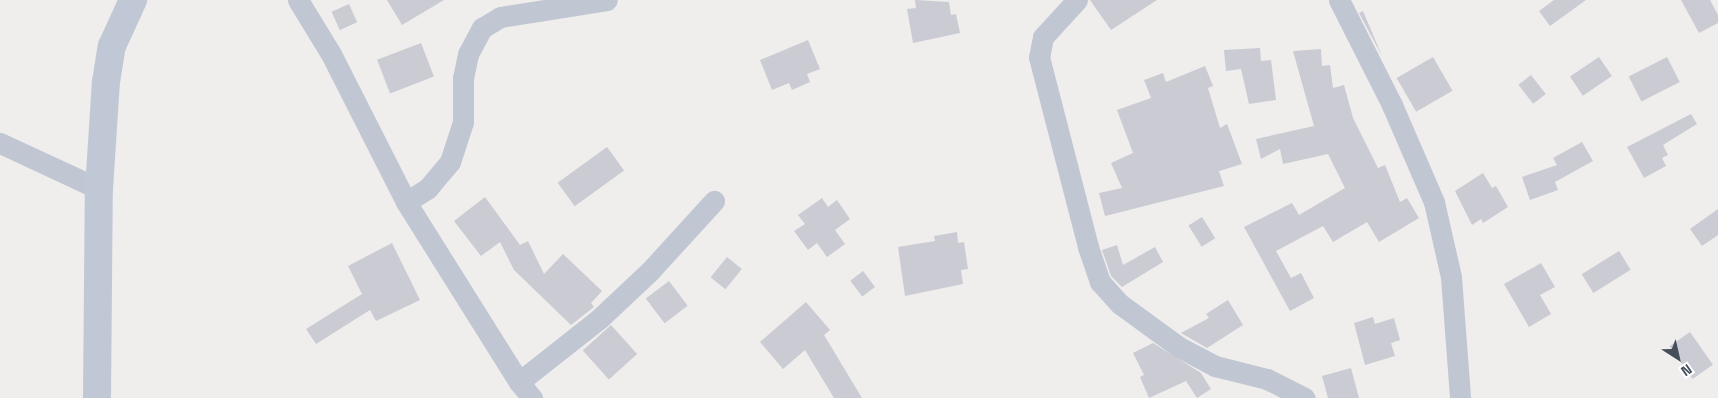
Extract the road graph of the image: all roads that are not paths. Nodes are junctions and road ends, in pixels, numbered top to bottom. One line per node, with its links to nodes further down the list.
1 (133, 0): 7 (street)
2 (298, 0): 8 (street)
3 (607, 0): 8 (street)
4 (1077, 0): 12 (street)
5 (1339, 0): 13 (street)
6 (0, 143): 7 (street)
7 (99, 189): 11 (street)
8 (406, 202): 10 (street)
9 (714, 202): 10 (street)
10 (526, 390)
11 (97, 398)
12 (1305, 398)
13 (1460, 398)

